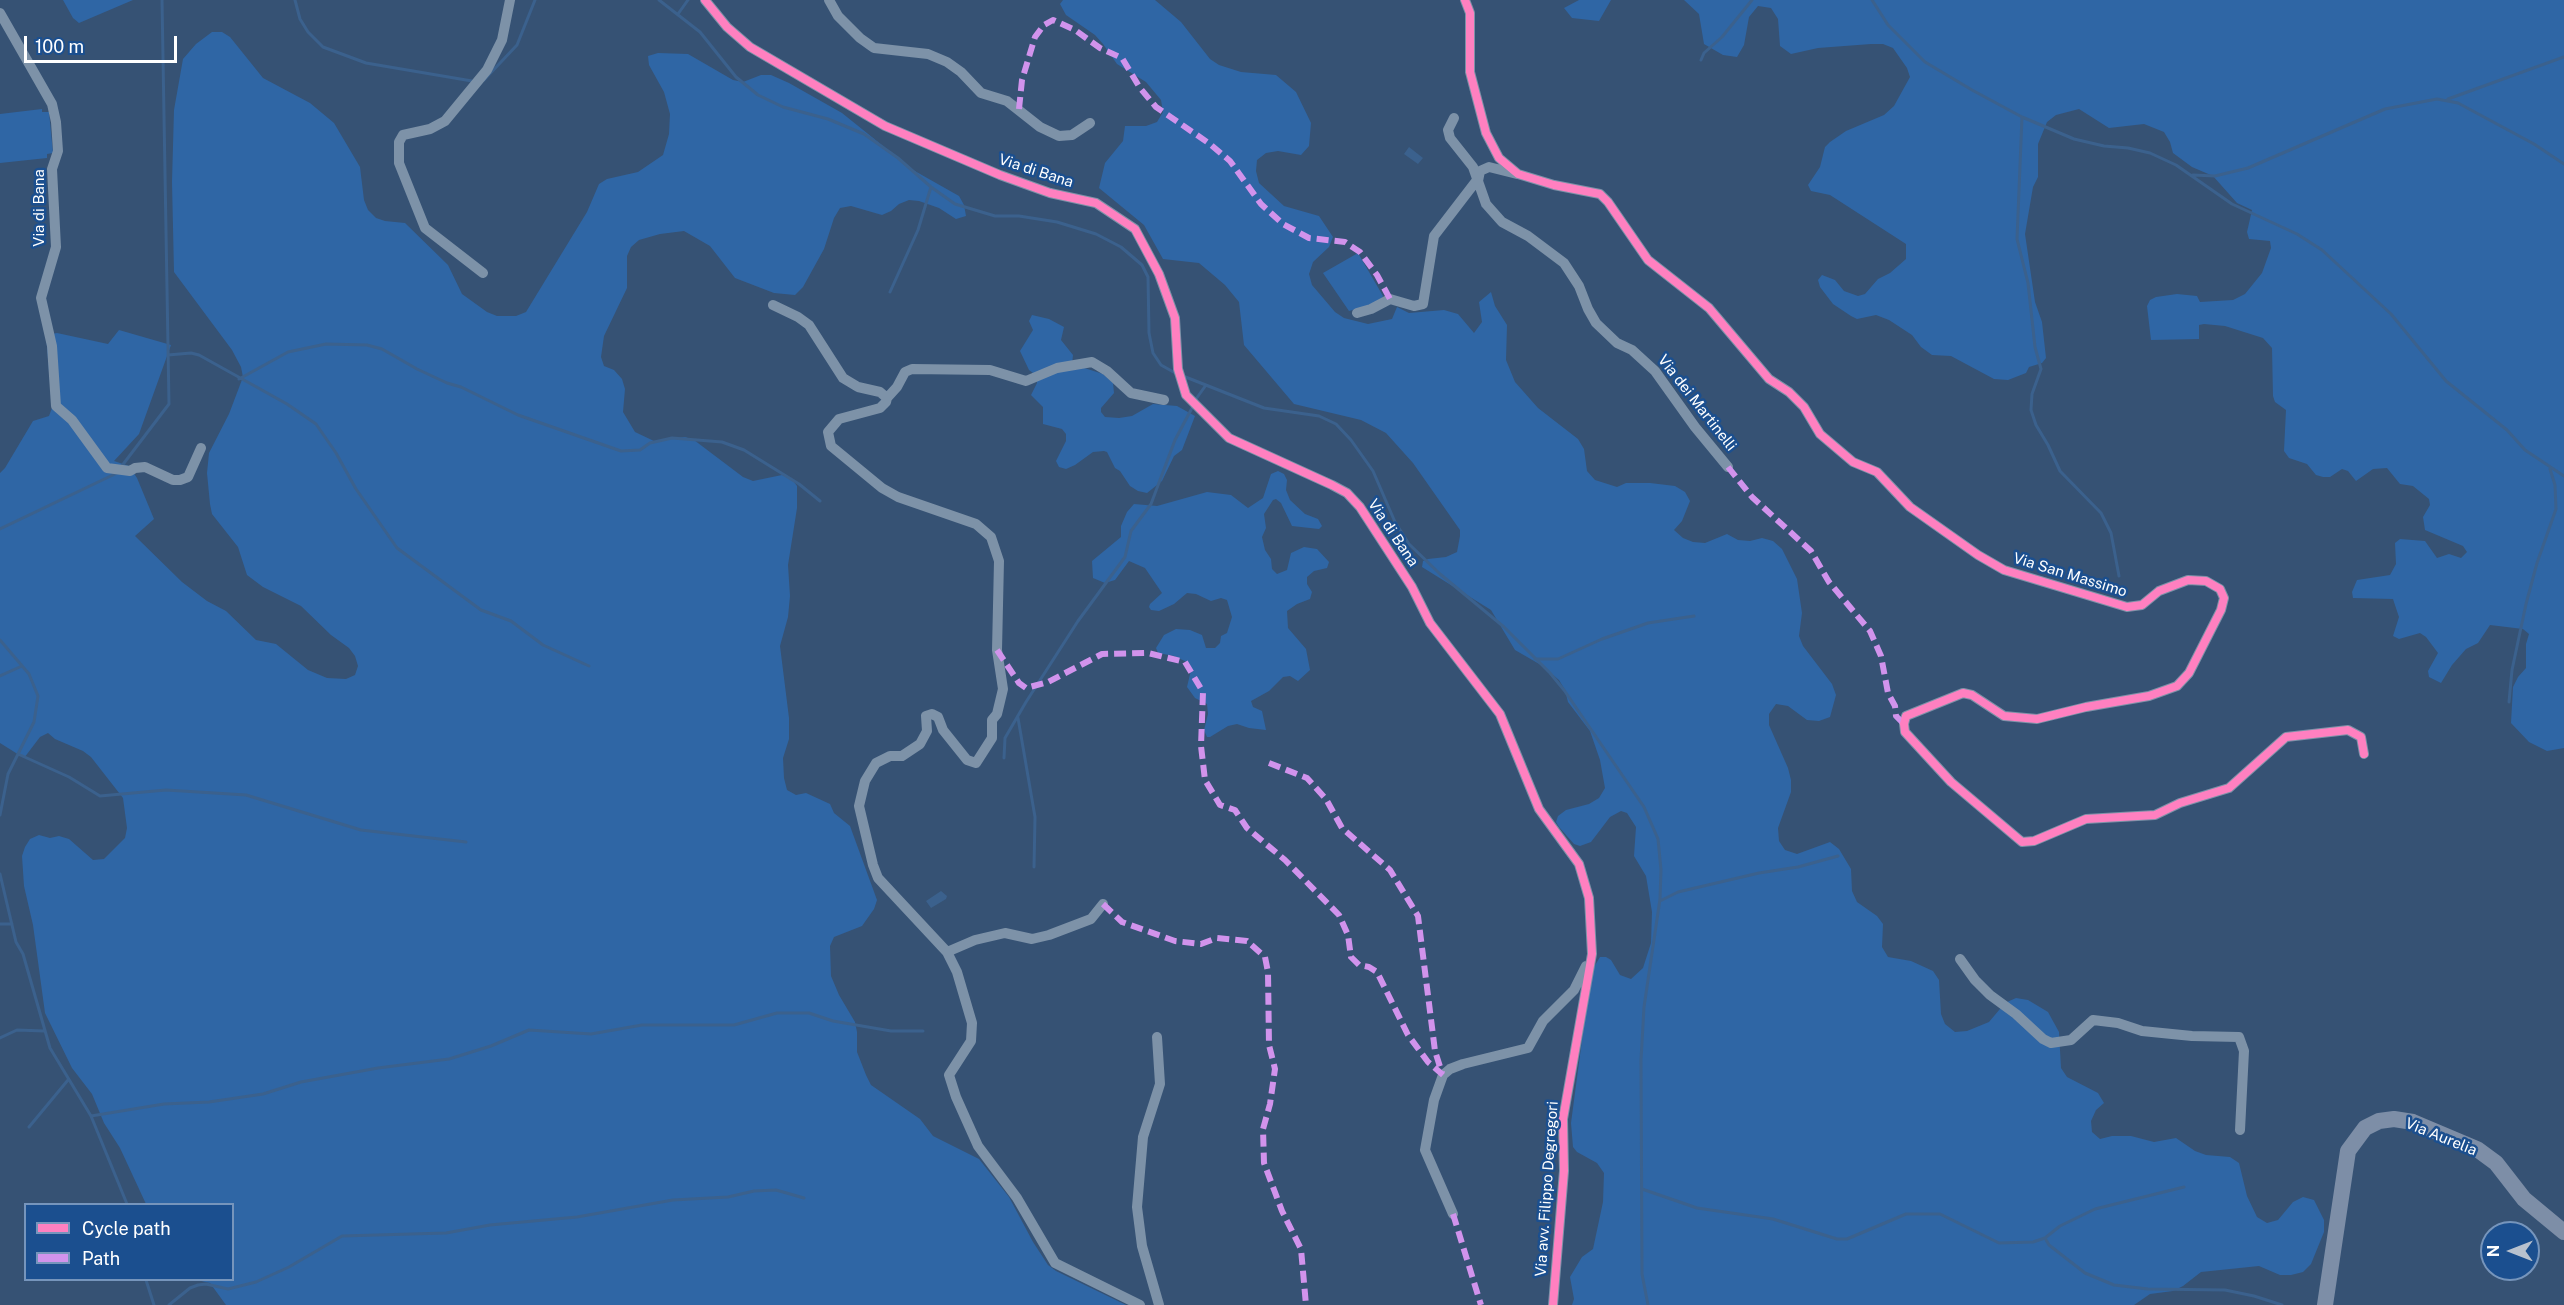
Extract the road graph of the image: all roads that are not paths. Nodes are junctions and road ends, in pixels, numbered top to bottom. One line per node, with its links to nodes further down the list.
1 (510, 0): 10 (street)
2 (705, 0): 17 (street, Via di Bana)
3 (829, 0): 7 (street)
4 (1465, 0): 8 (street, Via San Massimo)
5 (0, 13): 15 (street, Via di Bana)
6 (1454, 118): 9 (street, Via dei Martinelli)
7 (1090, 123)
8 (1518, 174): 9 (street); 18 (street, Via San Massimo)
9 (1478, 182): 12 (street); 16 (street, Via dei Martinelli)
10 (483, 273)
11 (773, 305): 13 (street)
12 (1357, 313)
13 (886, 398): 14 (street); 20 (street)
14 (1164, 400)
15 (201, 448)
16 (1728, 467)
17 (1412, 587): 21 (street, Via avv. Filippo Degregori)
18 (2364, 754)
19 (1103, 904): 20 (street)
20 (947, 952): 27 (street)
21 (1592, 954): 25 (street); 29 (street, Via avv. Filippo Degregori)
22 (1960, 959): 24 (street)
23 (1157, 1037): 28 (street)
24 (2240, 1130)
25 (1453, 1214)
26 (2564, 1232): 30 (main road, Via Aurelia)
27 (1140, 1305)
28 (1159, 1305)
29 (1553, 1305)
30 (2325, 1305)

